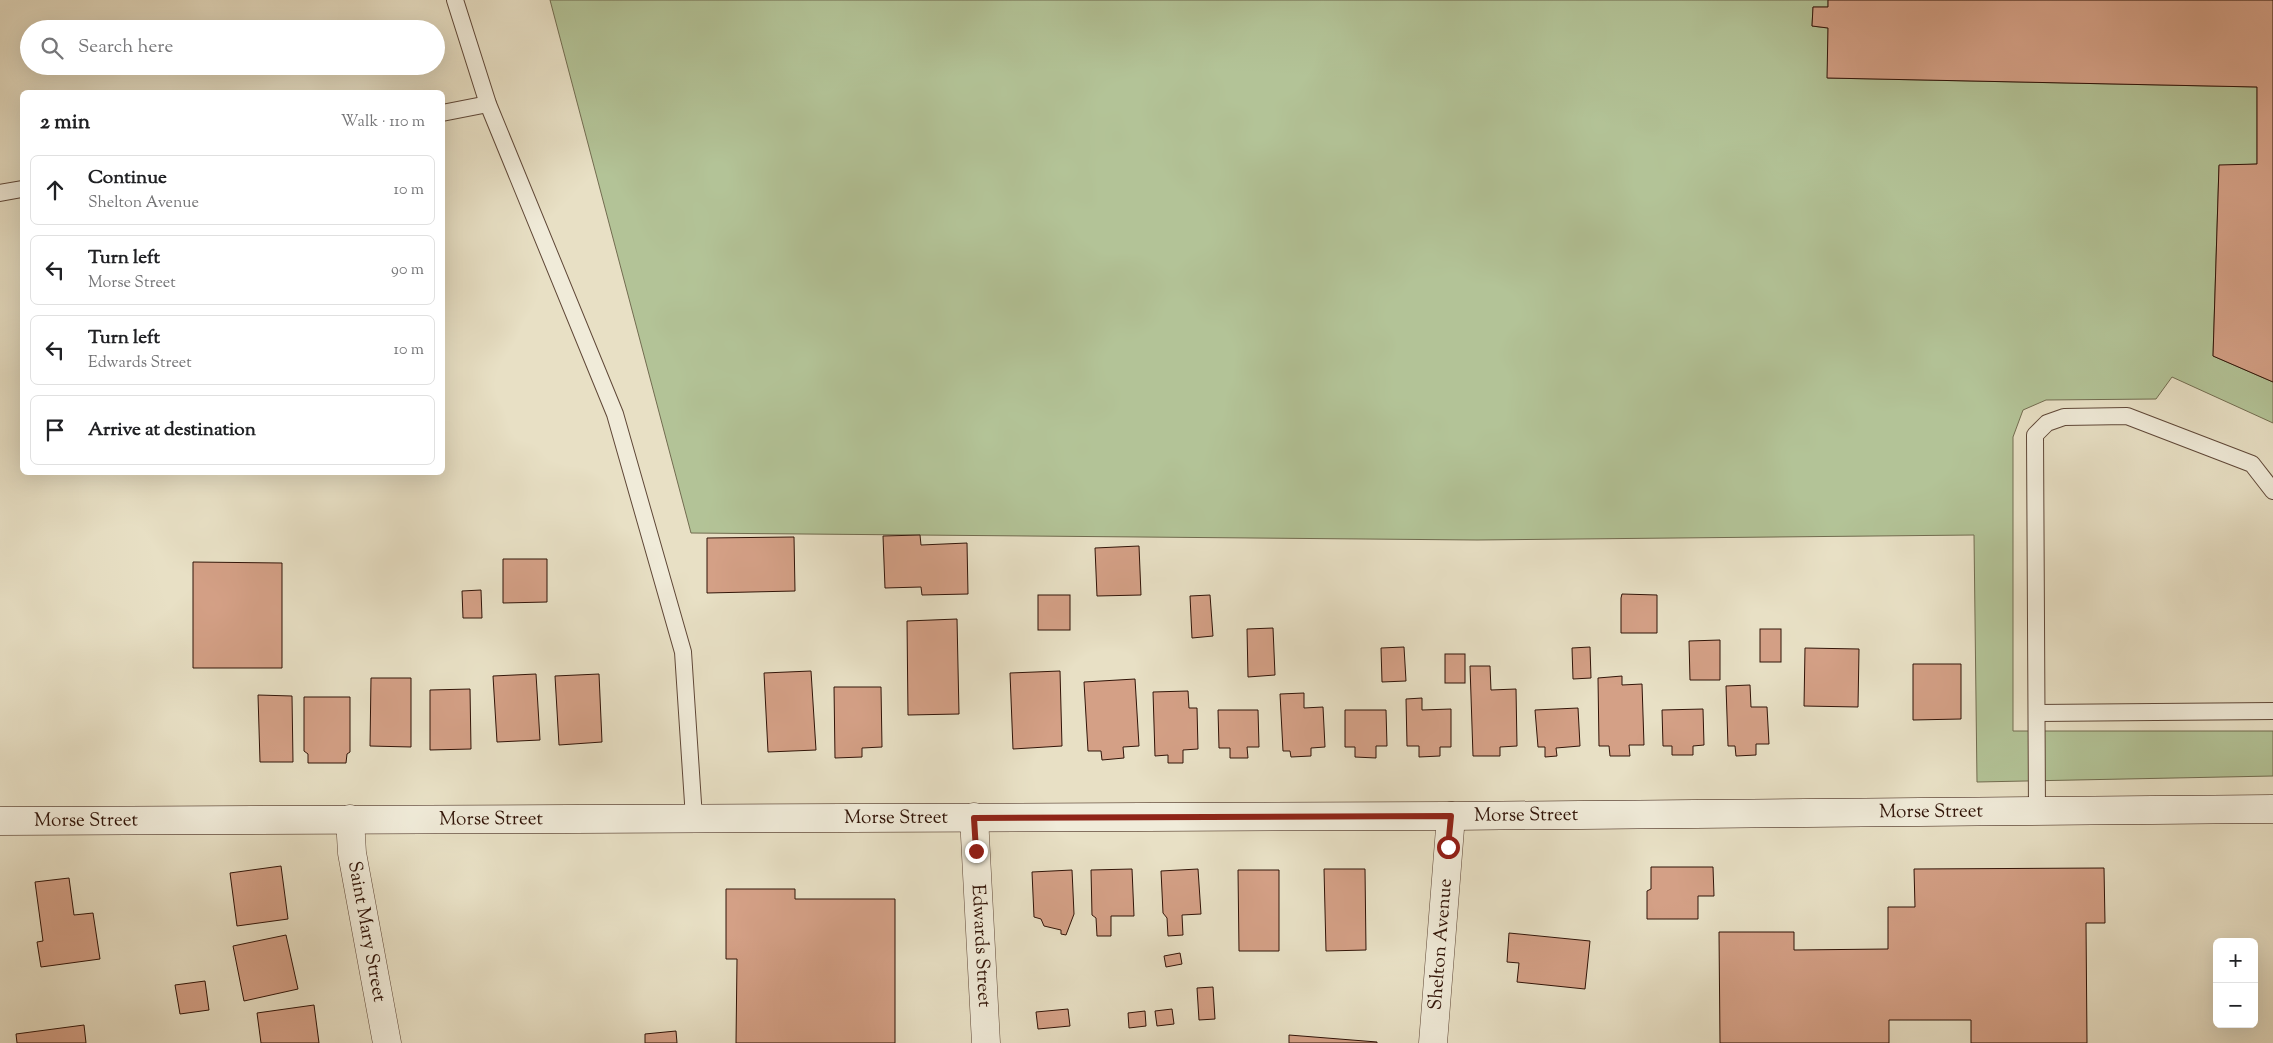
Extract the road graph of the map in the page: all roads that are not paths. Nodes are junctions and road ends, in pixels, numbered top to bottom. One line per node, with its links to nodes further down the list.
1 (455, 0): 2 (lane)
2 (488, 104): 3 (lane); 12 (lane)
3 (445, 112)
4 (20, 189): 5 (lane)
5 (0, 193)
6 (2273, 491): 8 (lane)
7 (2273, 711): 8 (lane)
8 (2036, 713): 10 (lane)
9 (2273, 809): 10 (main road, Morse Street)
10 (2037, 811): 11 (main road, Morse Street)
11 (1451, 816): 13 (main road, Morse Street); 18 (main road, Shelton Avenue)
12 (694, 818): 13 (main road, Morse Street); 14 (main road, Morse Street)
13 (974, 818): 17 (main road, Edwards Street)
14 (350, 819): 15 (main road, Morse Street); 16 (main road, Saint Mary Street)
15 (0, 820)
16 (387, 1043)
17 (986, 1043)
18 (1432, 1043)

